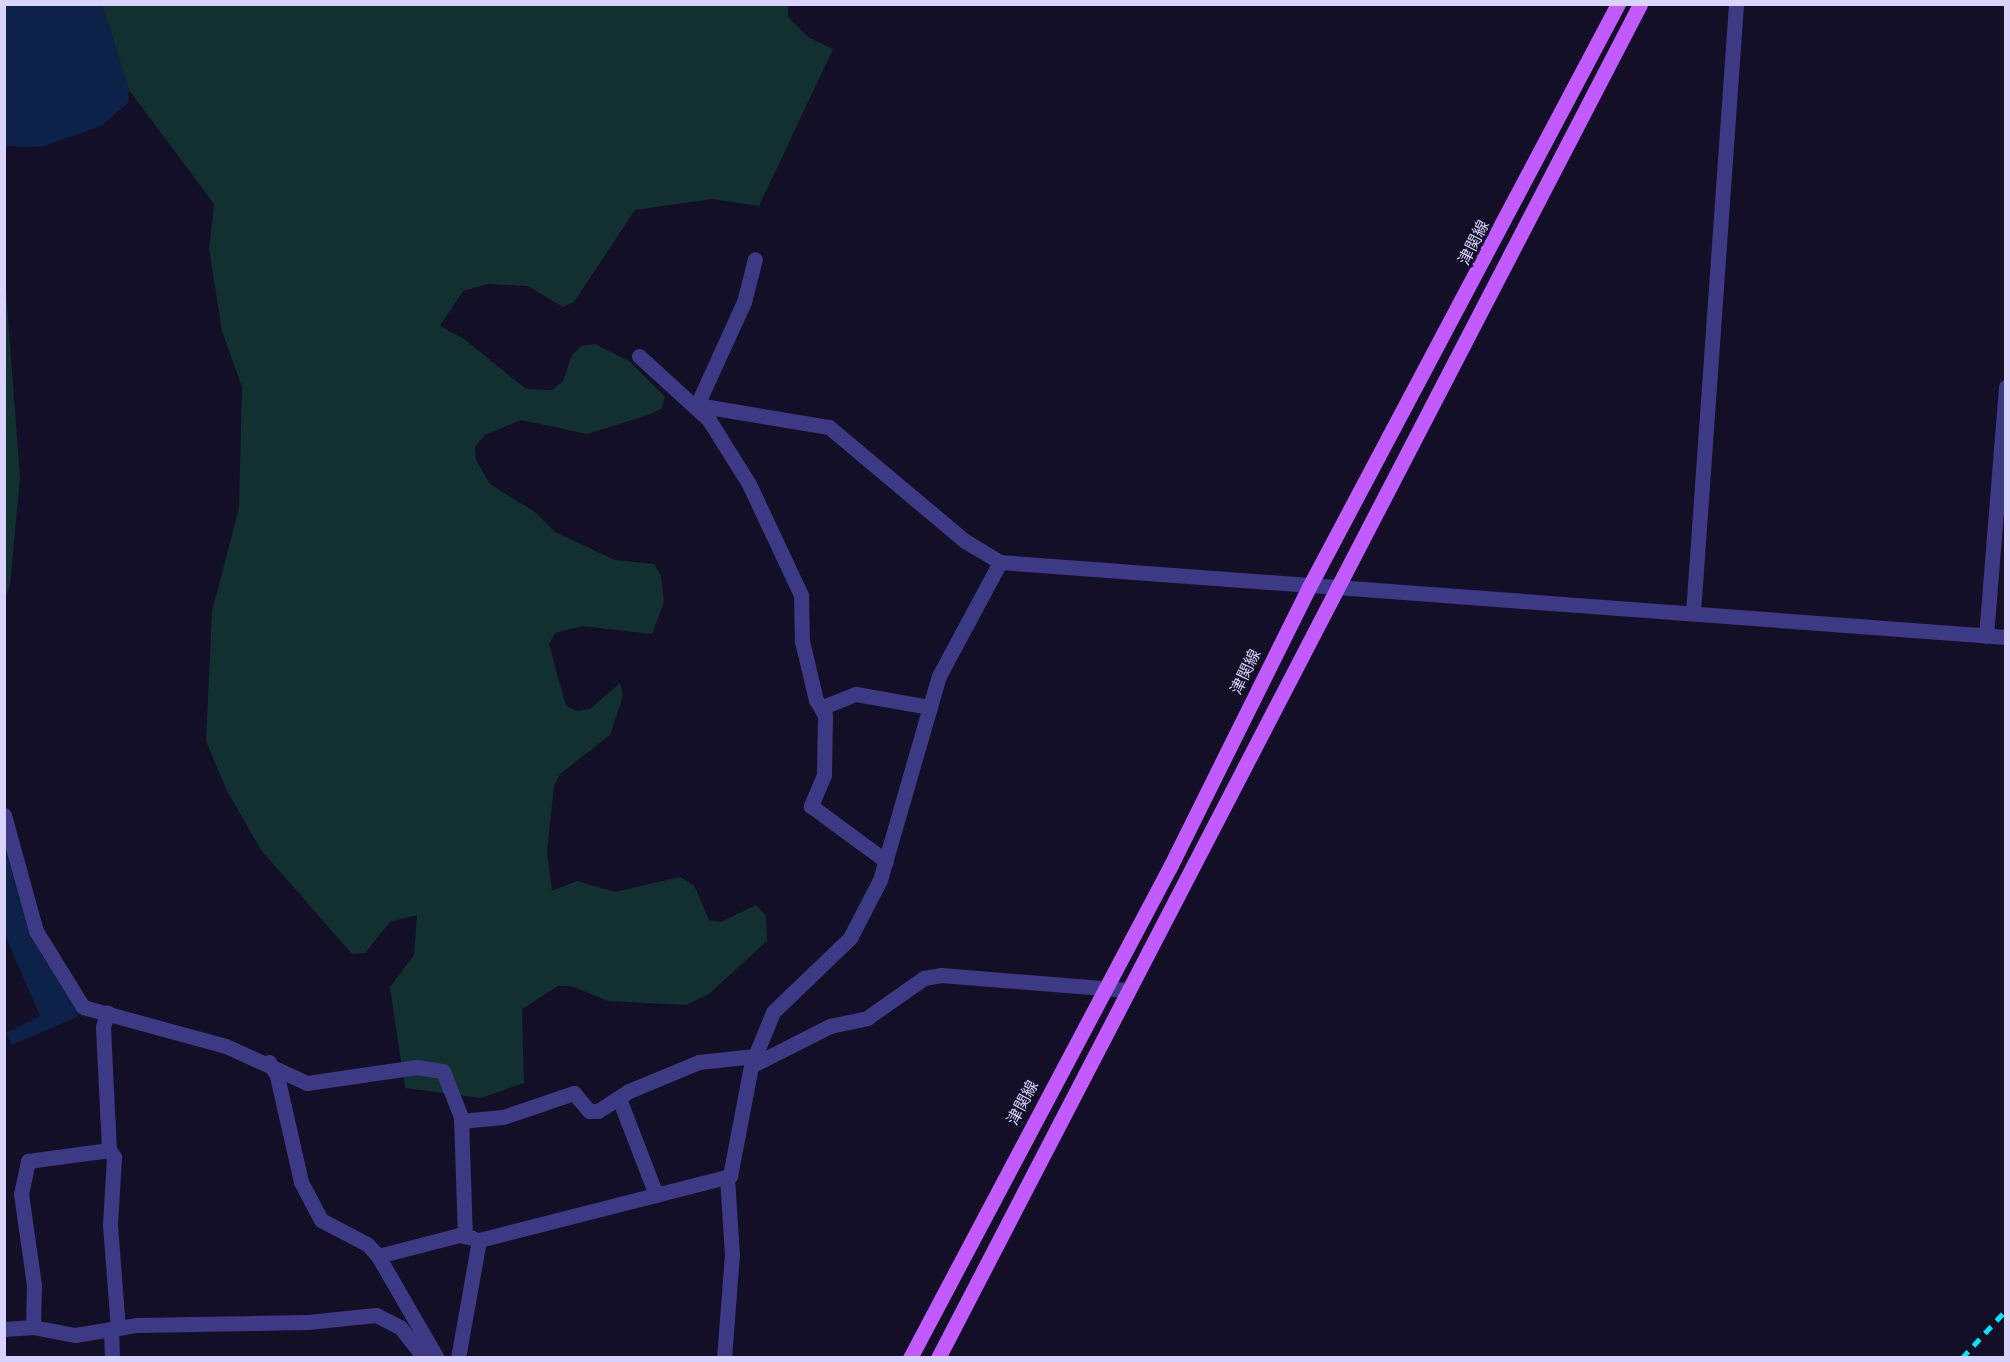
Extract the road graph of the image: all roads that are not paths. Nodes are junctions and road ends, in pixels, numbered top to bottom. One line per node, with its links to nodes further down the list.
1 (1618, 4): 9 (main road, 津関線)
2 (1640, 4): 10 (main road)
3 (1736, 4): 11 (street)
4 (755, 259): 7 (street)
5 (639, 356): 7 (street)
6 (2006, 387): 12 (street)
7 (698, 405): 8 (street); 14 (street)
8 (999, 562): 9 (street); 15 (street)
9 (1309, 587): 10 (street); 18 (main road, 津関線)
10 (1335, 588): 11 (street); 19 (main road)
11 (1693, 613): 12 (street)
12 (1986, 636): 13 (street)
13 (2006, 637)
14 (823, 707): 15 (street); 17 (street)
15 (930, 707): 17 (street)
16 (4, 815): 20 (street)
17 (886, 861): 21 (street)
18 (1103, 988): 19 (street); 21 (street); 38 (main road, 津関線)
19 (1127, 990): 39 (main road)
20 (107, 1012): 22 (street); 25 (street)
21 (753, 1061): 23 (street); 26 (street)
22 (269, 1062): 24 (street); 29 (street)
23 (620, 1101): 24 (street); 27 (street)
24 (462, 1121): 28 (street)
25 (110, 1150): 30 (street); 32 (street)
26 (727, 1178): 27 (street); 37 (street)
27 (656, 1195): 28 (street)
28 (472, 1238): 29 (street); 36 (street)
29 (378, 1256): 35 (street)
30 (33, 1327): 31 (street); 32 (street)
31 (4, 1329)
32 (115, 1329): 33 (street); 34 (street)
33 (112, 1358)
34 (424, 1358)
35 (437, 1358)
36 (458, 1358)
37 (724, 1358)
38 (910, 1358)
39 (938, 1358)

